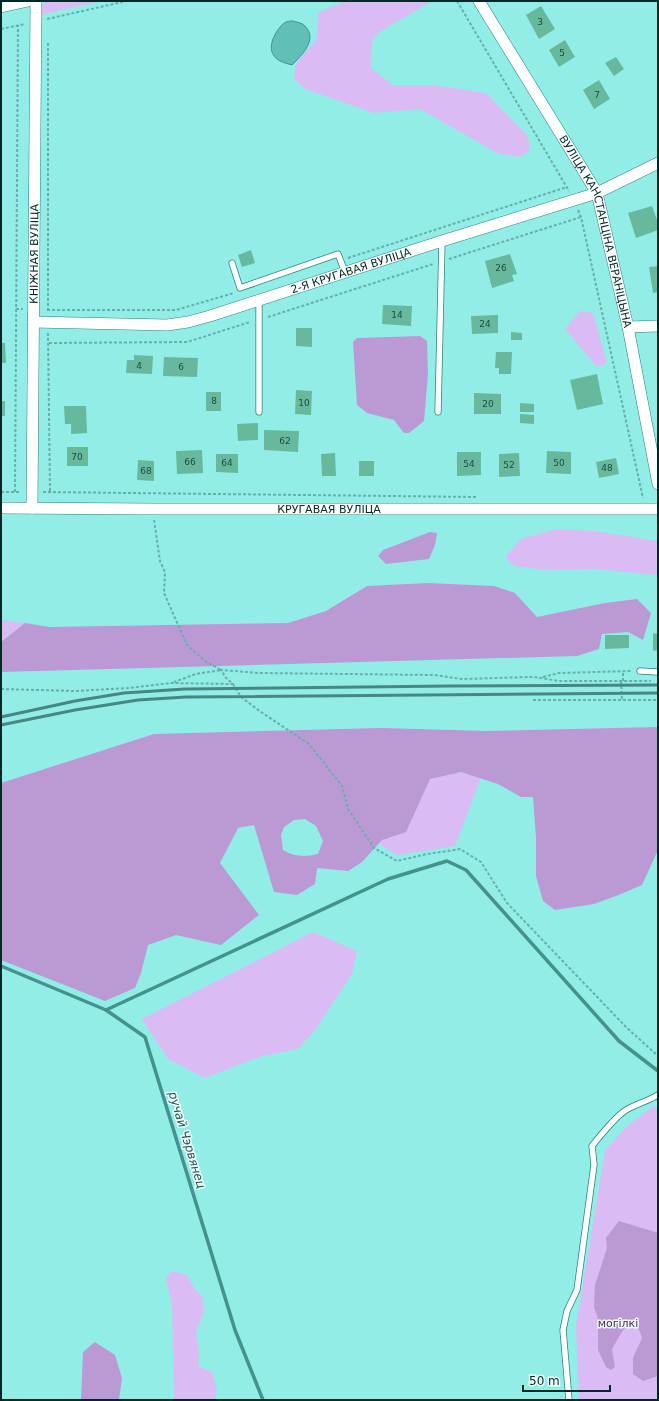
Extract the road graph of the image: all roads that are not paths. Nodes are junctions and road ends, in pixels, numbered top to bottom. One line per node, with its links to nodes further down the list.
1 (28, 1): 4 (street)
2 (36, 1): 11 (street, КНІЖНАЯ ВУЛІЦА)
3 (479, 1): 6 (street, ВУЛІЦА КАНСТАНЦІНА ВЕРАНІЦЫНА)
4 (1, 7)
5 (658, 163): 6 (street, 2-Я КРУГАВАЯ ВУЛІЦА)
6 (597, 193): 7 (street, 2-Я КРУГАВАЯ ВУЛІЦА); 13 (street, ВУЛІЦА КАНСТАНЦІНА ВЕРАНІЦЫНА)
7 (442, 241): 9 (street, 2-Я КРУГАВАЯ ВУЛІЦА); 15 (lane)
8 (232, 263): 9 (lane)
9 (345, 272): 10 (street, 2-Я КРУГАВАЯ ВУЛІЦА)
10 (259, 300): 11 (street, 2-Я КРУГАВАЯ ВУЛІЦА); 14 (lane)
11 (33, 322): 18 (street, КНІЖНАЯ ВУЛІЦА)
12 (658, 326): 13 (street)
13 (628, 327): 16 (street, ВУЛІЦА КАНСТАНЦІНА ВЕРАНІЦЫНА)
14 (259, 412)
15 (438, 412)
16 (658, 484)
17 (1, 508): 18 (street, КРУГАВАЯ ВУЛІЦА)
18 (32, 508): 19 (street, КРУГАВАЯ ВУЛІЦА)
19 (658, 509)
20 (640, 671): 21 (lane)
21 (658, 672)
22 (658, 1095): 23 (lane)
23 (569, 1400)

